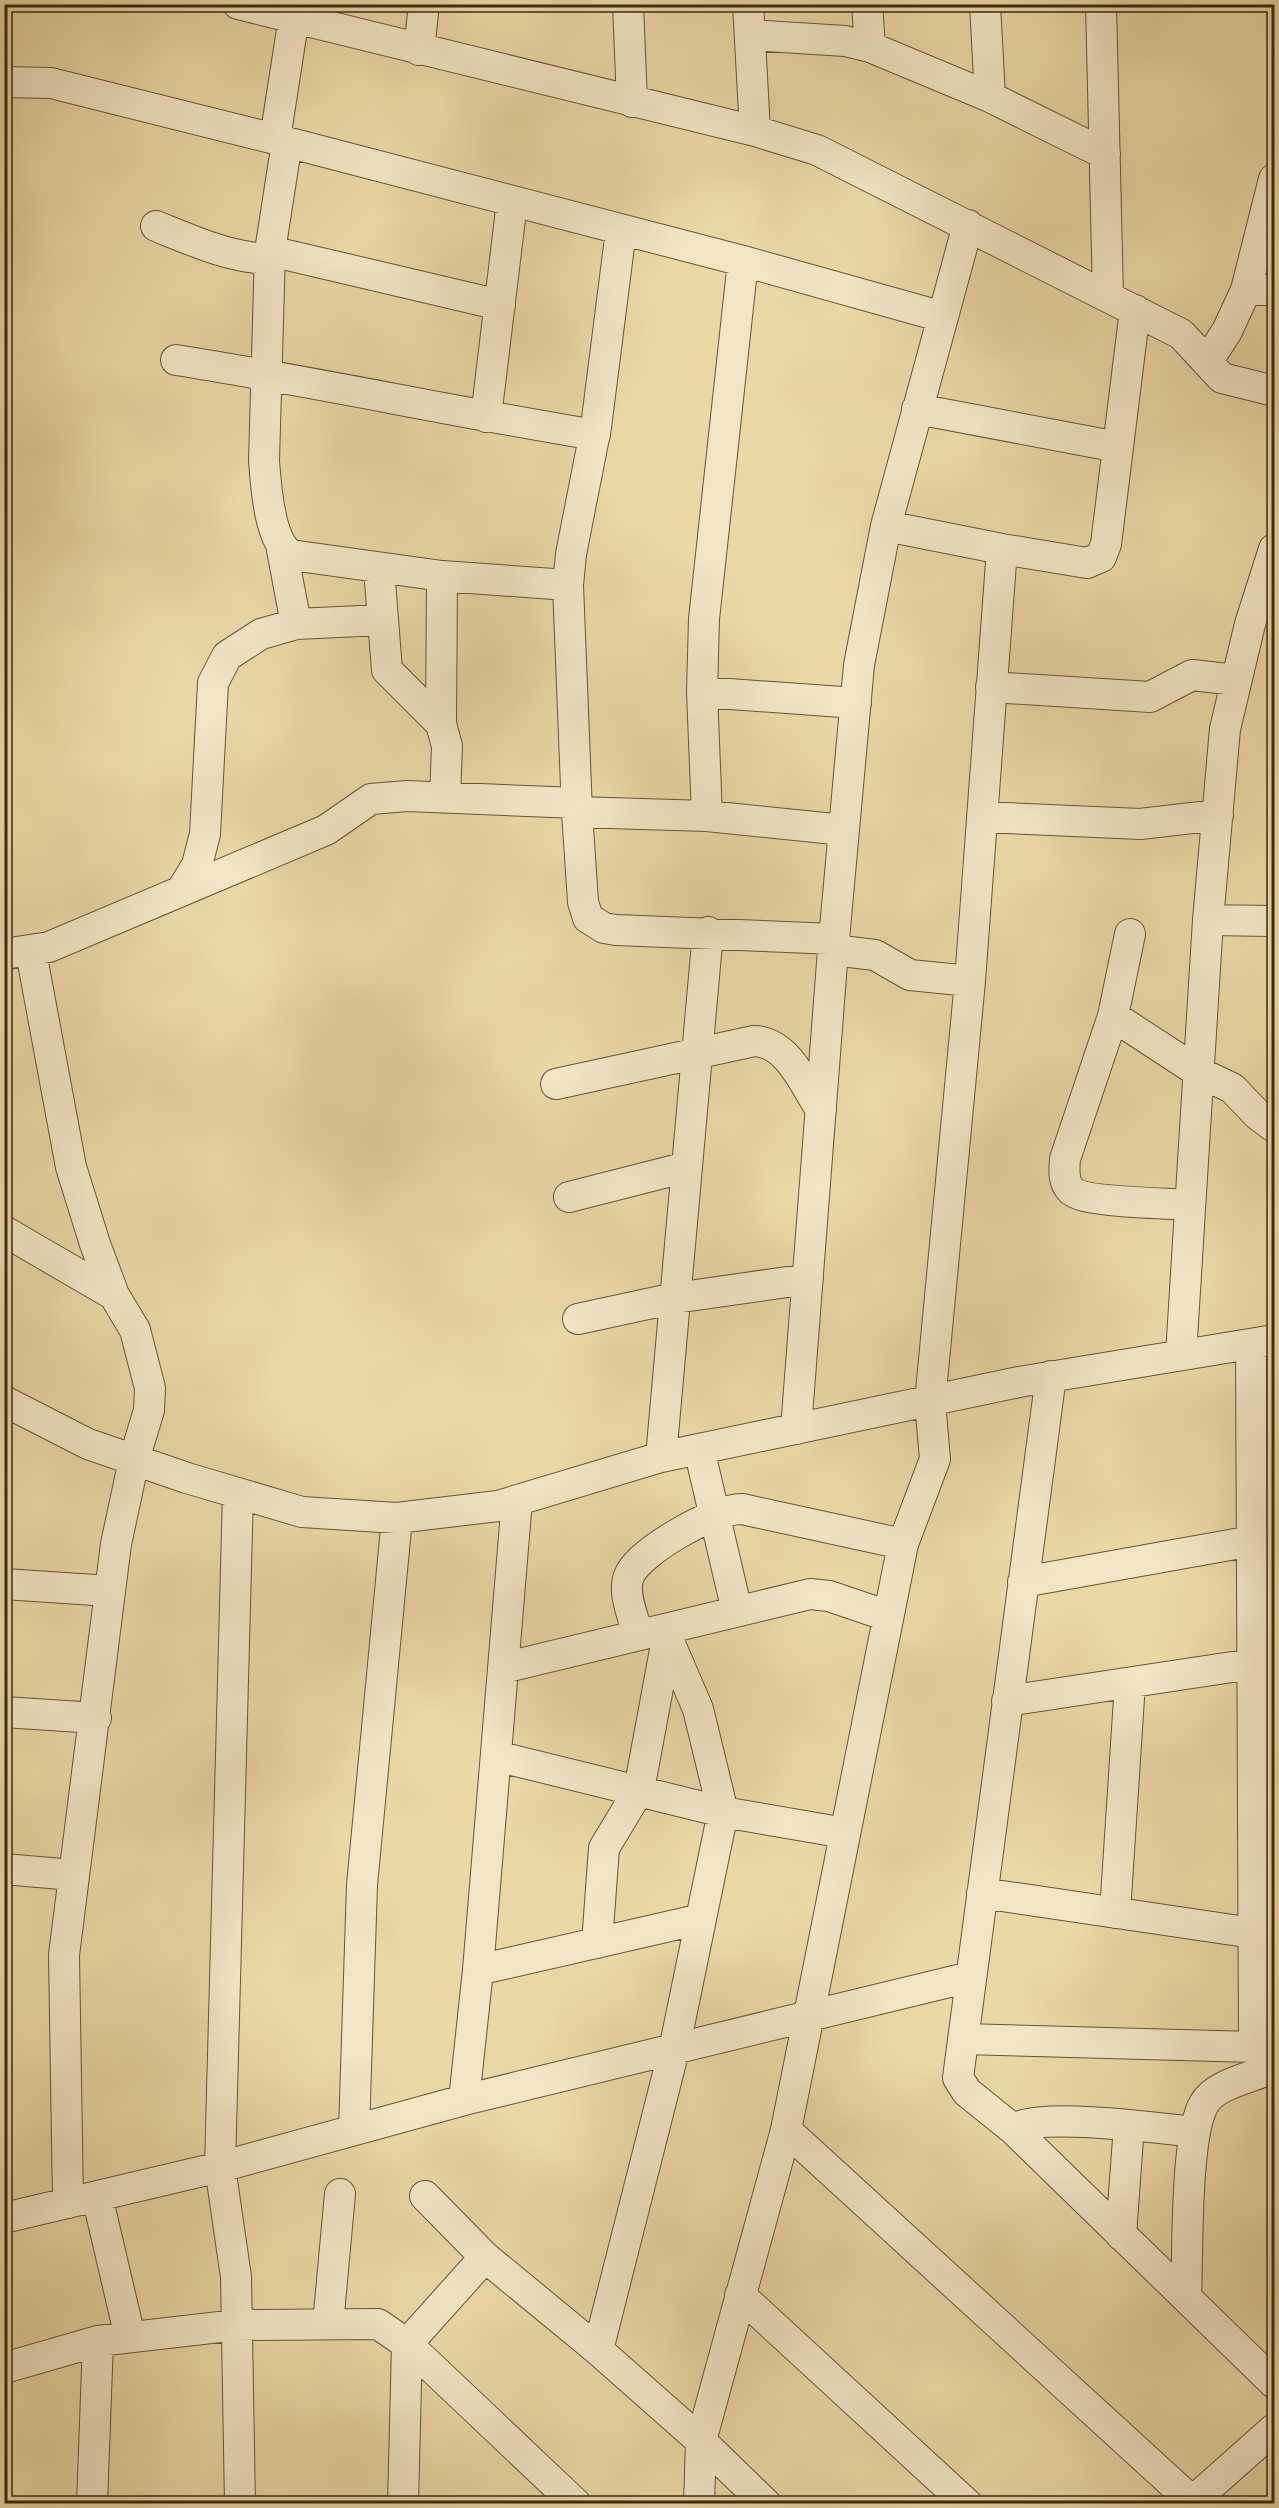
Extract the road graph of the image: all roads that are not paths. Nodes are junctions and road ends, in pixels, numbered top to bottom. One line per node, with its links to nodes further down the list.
1 (238, 4): 8 (street)
2 (424, 4): 11 (street)
3 (628, 4): 14 (street)
4 (748, 4): 9 (street)
5 (867, 4): 10 (street)
6 (985, 4): 13 (street)
7 (1101, 4): 17 (street)
8 (295, 12): 11 (street); 16 (street)
9 (750, 35): 10 (street); 15 (street)
10 (870, 47): 13 (street)
11 (420, 50): 14 (street)
12 (4, 82): 16 (street)
13 (990, 97): 17 (street)
14 (632, 102): 15 (street)
15 (755, 131): 20 (street)
16 (281, 140): 19 (street); 23 (street)
17 (1105, 154): 26 (street)
18 (1275, 179): 25 (street)
19 (512, 202): 22 (street); 27 (street)
20 (968, 225): 26 (street); 29 (street)
21 (156, 226): 23 (street)
22 (621, 230): 24 (street); 36 (street)
23 (271, 255): 27 (street); 32 (street)
24 (742, 261): 29 (street); 49 (street)
25 (1260, 290): 31 (street)
26 (1108, 296): 28 (street)
27 (500, 305): 35 (street)
28 (1135, 310): 31 (street); 37 (street)
29 (943, 316): 34 (street)
30 (176, 360): 32 (street)
31 (1207, 362): 33 (street)
32 (268, 374): 35 (street); 39 (street)
33 (1275, 391)
34 (917, 409): 37 (street); 38 (street)
35 (486, 417): 36 (street)
36 (595, 435): 44 (street)
37 (1118, 447): 40 (street)
38 (886, 526): 40 (street); 50 (street)
39 (282, 549): 42 (street); 46 (street)
40 (1002, 549): 48 (street)
41 (1275, 549): 47 (street)
42 (379, 568): 43 (street); 45 (street)
43 (442, 576): 44 (street); 51 (street)
44 (568, 585): 53 (street)
45 (382, 620): 46 (street); 51 (street)
46 (296, 624): 58 (street)
47 (1236, 680): 48 (street); 54 (street)
48 (992, 687): 56 (street)
49 (702, 692): 50 (street); 55 (street)
50 (856, 703): 57 (street)
51 (441, 724): 52 (street)
52 (445, 797): 53 (street); 58 (street)
53 (577, 807): 55 (street); 61 (street)
54 (1218, 815): 56 (street); 59 (street)
55 (707, 816): 57 (street)
56 (982, 818): 65 (street)
57 (844, 830): 63 (street)
58 (183, 888): 64 (street)
59 (1208, 920): 60 (street); 68 (street)
60 (1275, 921)
61 (708, 932): 63 (street); 67 (street)
62 (1130, 934): 66 (street)
63 (834, 944): 65 (street); 70 (street)
64 (18, 953): 77 (street)
65 (970, 981): 84 (street)
66 (1113, 1016): 68 (street); 74 (street)
67 (697, 1053): 69 (street); 70 (street); 72 (street)
68 (1200, 1073): 71 (street); 74 (street)
69 (556, 1084)
70 (821, 1110): 76 (street)
71 (1275, 1127)
72 (687, 1167): 73 (street); 78 (street)
73 (568, 1197)
74 (1190, 1205): 81 (street)
75 (4, 1230): 77 (street)
76 (808, 1279): 78 (street); 85 (street)
77 (114, 1295): 88 (street)
78 (675, 1298): 79 (street); 87 (street)
79 (578, 1319)
80 (1263, 1342): 81 (street); 93 (street)
81 (1181, 1355): 82 (street)
82 (1052, 1376): 84 (street); 95 (street)
83 (4, 1401): 88 (street)
84 (930, 1402): 85 (street); 94 (street)
85 (796, 1429): 86 (street)
86 (699, 1449): 87 (street); 91 (street)
87 (661, 1457): 90 (street)
88 (134, 1460): 89 (street); 97 (street)
89 (238, 1493): 92 (street); 131 (street)
90 (517, 1500): 92 (street); 103 (street)
91 (714, 1514): 94 (street); 98 (street); 101 (street)
92 (397, 1518): 128 (street)
93 (1252, 1540): 95 (street); 100 (street)
94 (903, 1544): 99 (street)
95 (1023, 1582): 105 (street)
96 (4, 1584): 97 (street)
97 (110, 1591): 107 (street)
98 (737, 1611): 99 (street); 101 (street)
99 (888, 1616): 111 (street)
100 (1263, 1622): 102 (street)
101 (658, 1634): 103 (street); 109 (street); 110 (street)
102 (1252, 1664): 104 (street); 117 (street)
103 (503, 1668): 108 (street)
104 (1130, 1683): 105 (street); 115 (street)
105 (1007, 1701): 114 (street)
106 (4, 1712): 107 (street)
107 (96, 1718): 113 (street)
108 (496, 1756): 109 (street); 119 (street)
109 (639, 1790): 110 (street); 118 (street)
110 (723, 1812): 111 (street); 116 (street)
111 (845, 1833): 121 (street)
112 (4, 1869): 113 (street)
113 (73, 1875): 135 (street)
114 (982, 1893): 115 (street); 120 (street)
115 (1115, 1913): 117 (street)
116 (701, 1919): 118 (street); 123 (street)
117 (1253, 1933): 124 (street)
118 (597, 1943): 119 (street)
119 (478, 1970): 125 (street)
120 (970, 1977): 121 (street); 122 (street)
121 (810, 2015): 123 (street); 129 (street)
122 (963, 2039): 124 (street); 127 (street)
123 (674, 2050): 125 (street); 146 (street)
124 (1265, 2063): 130 (street)
125 (464, 2100): 128 (street)
126 (1129, 2125): 127 (street); 130 (street); 137 (street)
127 (1012, 2129): 137 (street)
128 (354, 2130): 131 (street)
129 (786, 2130): 139 (street); 151 (street)
130 (1196, 2132): 140 (street)
131 (220, 2167): 133 (street); 142 (street)
132 (340, 2194): 141 (street)
133 (97, 2196): 135 (street); 143 (street)
134 (425, 2196): 138 (street)
135 (68, 2203): 136 (street)
136 (4, 2218)
137 (1121, 2235): 140 (street)
138 (485, 2257): 145 (street); 146 (street)
139 (740, 2295): 150 (street); 158 (street)
140 (1186, 2297): 148 (street)
141 (328, 2324): 142 (street); 145 (street)
142 (237, 2325): 143 (street); 153 (street)
143 (130, 2337): 144 (street)
144 (98, 2341): 147 (street); 152 (street)
145 (407, 2344): 154 (street); 155 (street)
146 (598, 2350): 150 (street)
147 (4, 2368)
148 (1275, 2383)
149 (1275, 2430): 151 (street)
150 (701, 2441): 156 (street); 157 (street)
151 (1194, 2502)
152 (92, 2504)
153 (240, 2504)
154 (403, 2504)
155 (576, 2504)
156 (699, 2504)
157 (766, 2504)
158 (967, 2504)

